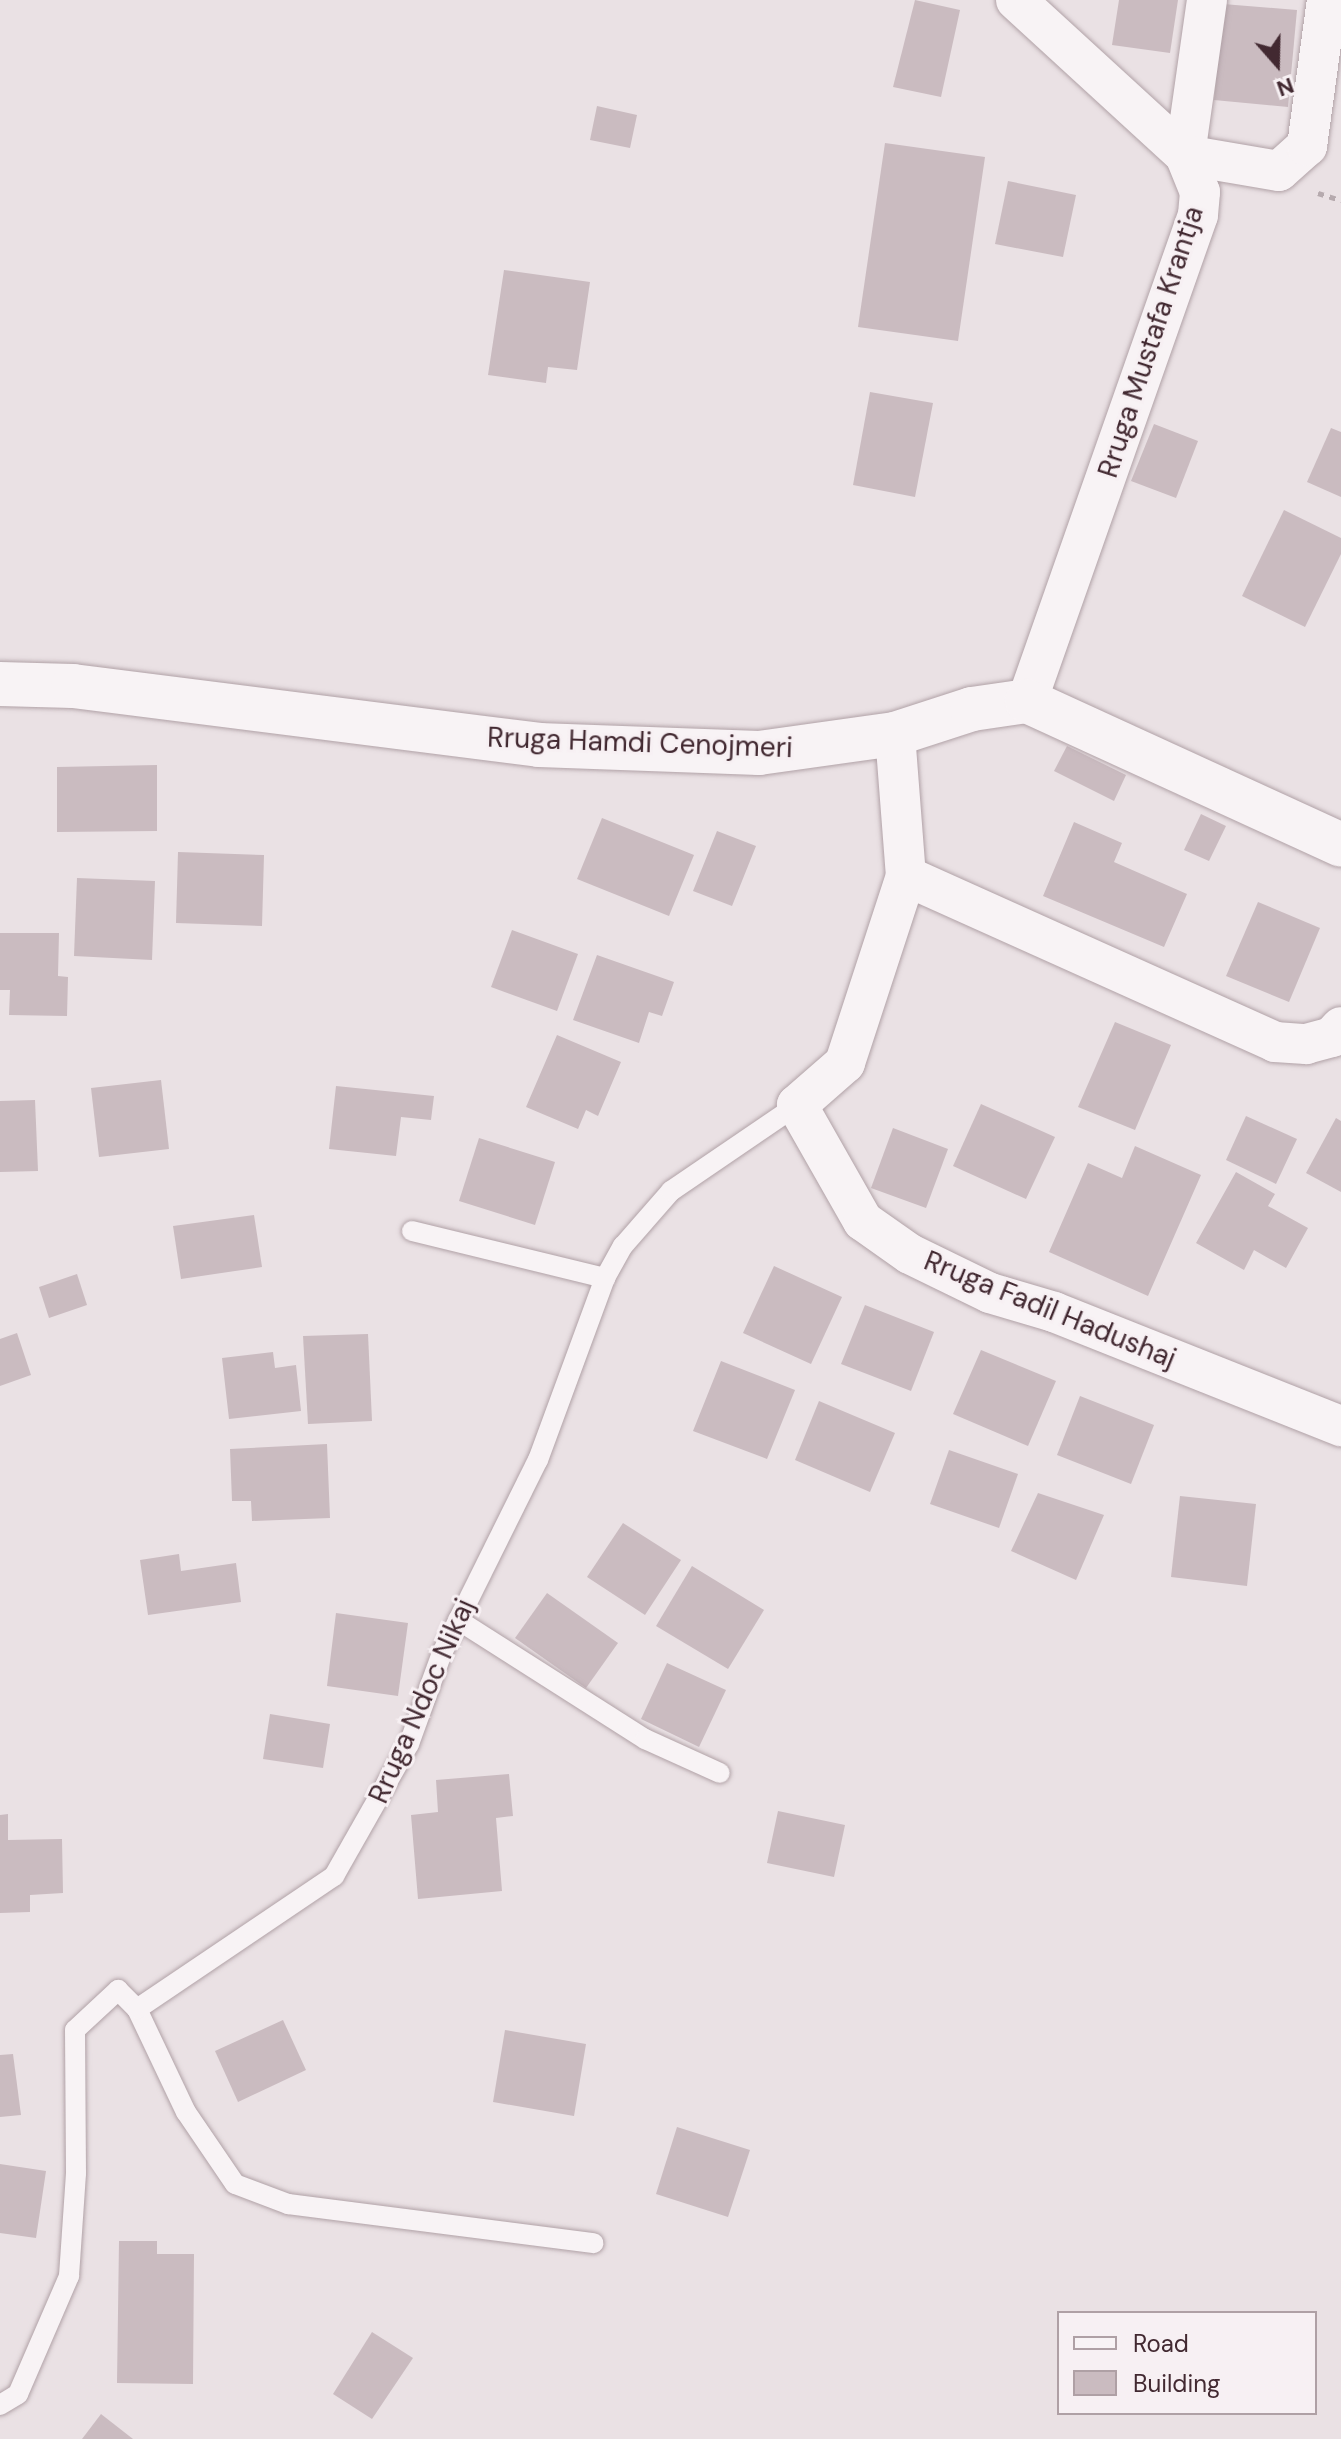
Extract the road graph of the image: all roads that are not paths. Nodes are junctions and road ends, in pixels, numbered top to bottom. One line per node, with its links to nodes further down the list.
1 (1016, 0): 4 (street, Rruga Mustafa Krantja)
2 (1207, 0): 4 (street)
3 (1327, 0): 4 (street)
4 (1185, 155): 6 (street, Rruga Mustafa Krantja)
5 (0, 684): 7 (street, Rruga Hamdi Cenojmeri)
6 (1027, 701): 7 (street, Rruga Hamdi Cenojmeri); 8 (street)
7 (895, 734): 9 (street)
8 (1341, 845)
9 (906, 876): 10 (street); 11 (street)
10 (1341, 1027)
11 (797, 1105): 13 (lane, Rruga Ndoc Nikaj); 14 (street, Rruga Fadil Hadushaj)
12 (412, 1231): 13 (lane)
13 (605, 1278): 15 (lane, Rruga Ndoc Nikaj)
14 (1341, 1426)
15 (458, 1620): 16 (lane); 17 (lane, Rruga Ndoc Nikaj)
16 (720, 1773)
17 (137, 2009): 18 (lane); 19 (lane)
18 (594, 2243)
19 (0, 2405)

